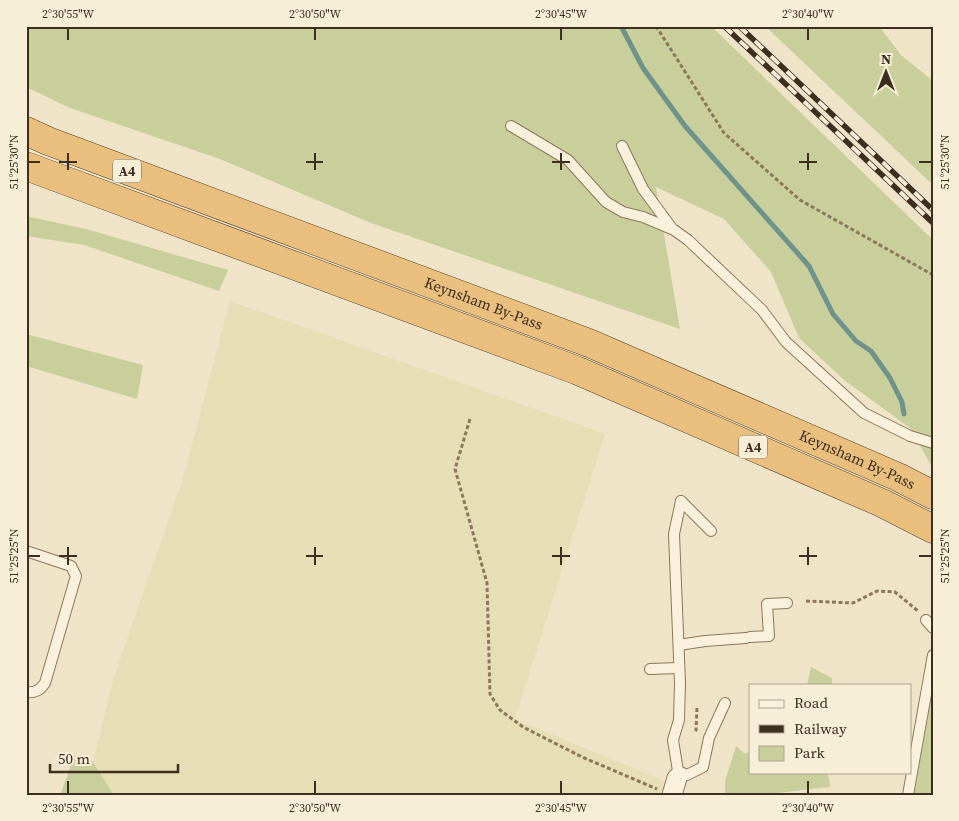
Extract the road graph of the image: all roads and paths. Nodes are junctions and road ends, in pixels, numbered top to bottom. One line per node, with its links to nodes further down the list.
1 (656, 26): 7 (path)
2 (511, 126): 6 (lane)
3 (26, 131): 10 (highway, Keynsham By-Pass / A4)
4 (622, 146): 6 (lane)
5 (26, 166): 11 (highway, Keynsham By-Pass / A4)
6 (674, 230): 9 (lane)
7 (933, 275)
8 (470, 419): 26 (path)
9 (933, 443)
10 (933, 495)
11 (931, 528)
12 (711, 531): 18 (lane)
13 (26, 552): 22 (lane)
14 (806, 601): 16 (path)
15 (786, 602): 18 (lane)
16 (926, 620): 17 (lane)
17 (933, 628)
18 (679, 645): 20 (lane)
19 (933, 655): 24 (lane)
20 (679, 668): 21 (lane); 27 (lane)
21 (650, 669)
22 (26, 692)
23 (725, 703): 27 (lane)
24 (912, 773)
25 (912, 774): 28 (lane)
26 (638, 781)
27 (676, 781)
28 (908, 795)

